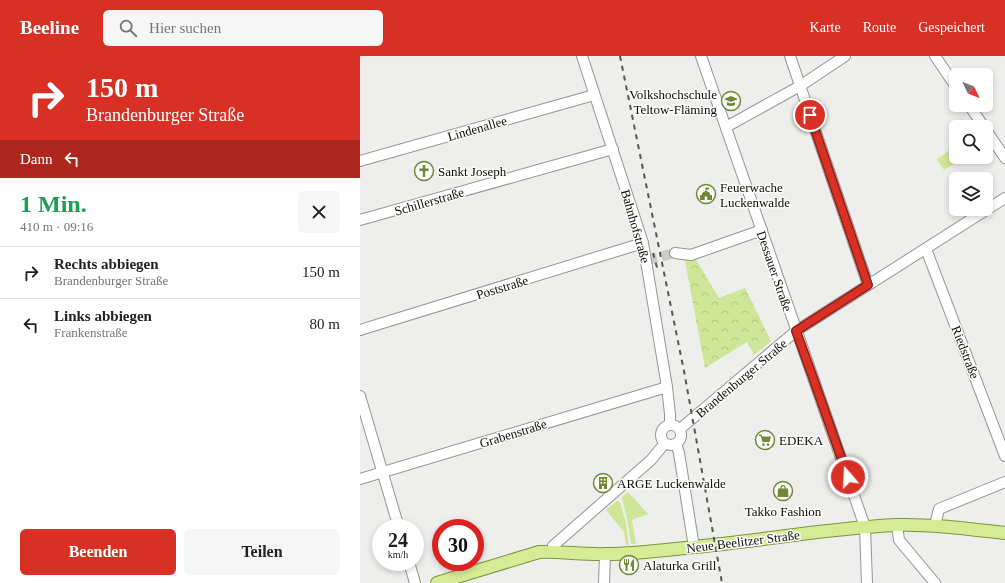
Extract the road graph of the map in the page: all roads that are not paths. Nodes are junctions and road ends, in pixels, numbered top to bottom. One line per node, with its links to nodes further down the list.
1 (582, 56): 8 (street, Bahnhofstraße)
2 (701, 56): 9 (street, Dessauer Straße)
3 (790, 56): 7 (street)
4 (845, 56): 7 (street)
5 (934, 56): 6 (street)
6 (949, 77)
7 (800, 86): 9 (street); 20 (street)
8 (594, 95): 11 (street, Bahnhofstraße); 13 (street, Lindenallee)
9 (726, 127): 16 (street, Dessauer Straße)
10 (993, 140): 12 (street)
11 (613, 149): 15 (street, Schillerstraße); 17 (street, Bahnhofstraße)
12 (1005, 158)
13 (360, 161)
14 (1005, 198): 18 (street, Brandenburger Straße)
15 (360, 220)
16 (762, 230): 19 (street); 22 (street, Dessauer Straße)
17 (643, 243): 21 (street, Poststraße); 23 (street, Bahnhofstraße)
18 (926, 248): 20 (street, Brandenburger Straße); 28 (street, Riedstraße)
19 (675, 253)
20 (868, 285): 22 (street, Brandenburger Straße)
21 (360, 330)
22 (796, 331): 26 (street, Brandenburger Straße); 35 (street, Dessauer Straße)
23 (667, 387): 25 (street, Bahnhofstraße); 29 (street, Grabenstraße)
24 (360, 396): 29 (street)
25 (670, 425): 26 (street); 27 (street)
26 (680, 429): 27 (street)
27 (670, 444): 37 (street); 38 (street)
28 (1005, 456)
29 (382, 472): 30 (street, Grabenstraße); 32 (street)
30 (360, 480)
31 (1005, 482): 34 (street)
32 (395, 519)
33 (896, 525): 34 (main road, Neue Beelitzer Straße); 35 (main road, Neue Beelitzer Straße); 45 (street)
34 (935, 526): 36 (main road, Neue Beelitzer Straße)
35 (865, 527): 37 (main road, Neue Beelitzer Straße); 44 (street, Dessauer Straße)
36 (1005, 533)
37 (694, 547): 39 (main road, Neue Beelitzer Straße)
38 (552, 551): 39 (main road, Neue Beelitzer Straße); 42 (main road, Neue Beelitzer Straße)
39 (605, 554): 43 (street)
40 (412, 571): 41 (street)
41 (415, 583)
42 (437, 583)
43 (604, 583)
44 (867, 583)
45 (935, 583)

